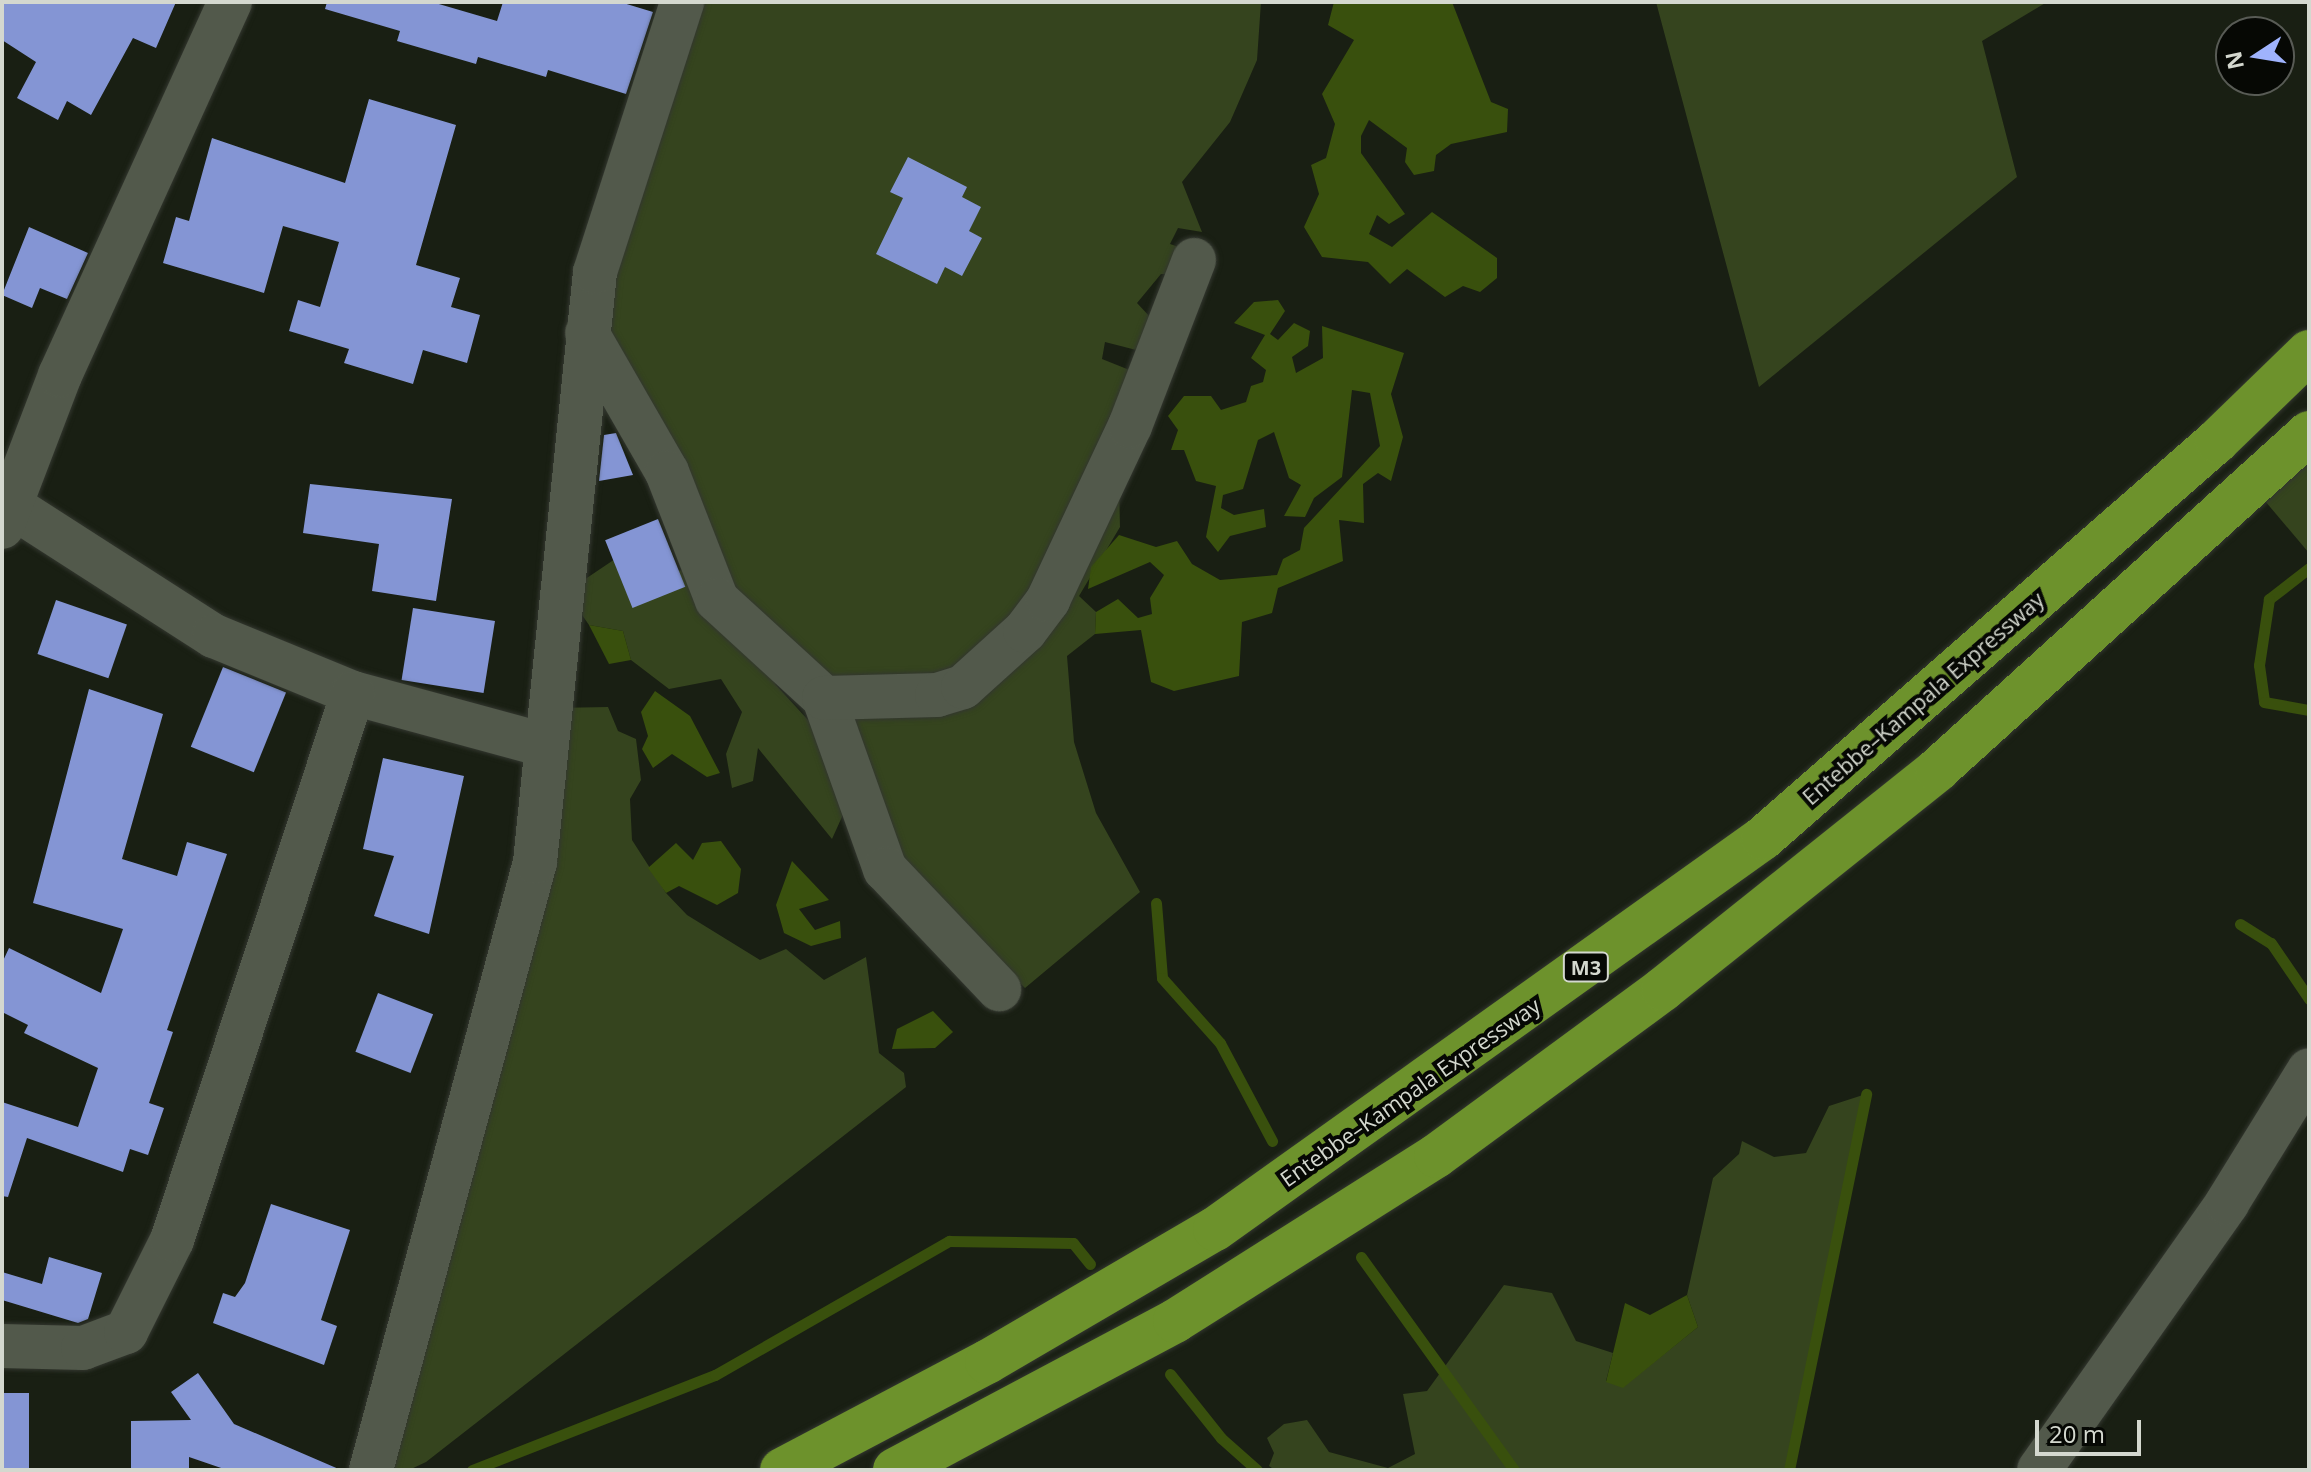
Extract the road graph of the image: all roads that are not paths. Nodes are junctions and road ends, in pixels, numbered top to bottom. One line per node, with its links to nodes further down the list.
1 (230, 2): 7 (street)
2 (682, 2): 4 (street)
3 (1194, 260): 9 (street)
4 (587, 333): 9 (street); 10 (street)
5 (2309, 352): 15 (highway, Entebbe–Kampala Expressway / M3)
6 (2309, 433): 16 (highway)
7 (4, 510): 8 (street)
8 (353, 693): 10 (street); 13 (street)
9 (824, 698): 11 (street)
10 (544, 745): 14 (street)
11 (999, 989)
12 (2309, 1070): 17 (street)
13 (2, 1346)
14 (371, 1470)
15 (782, 1470)
16 (895, 1470)
17 (2039, 1470)

